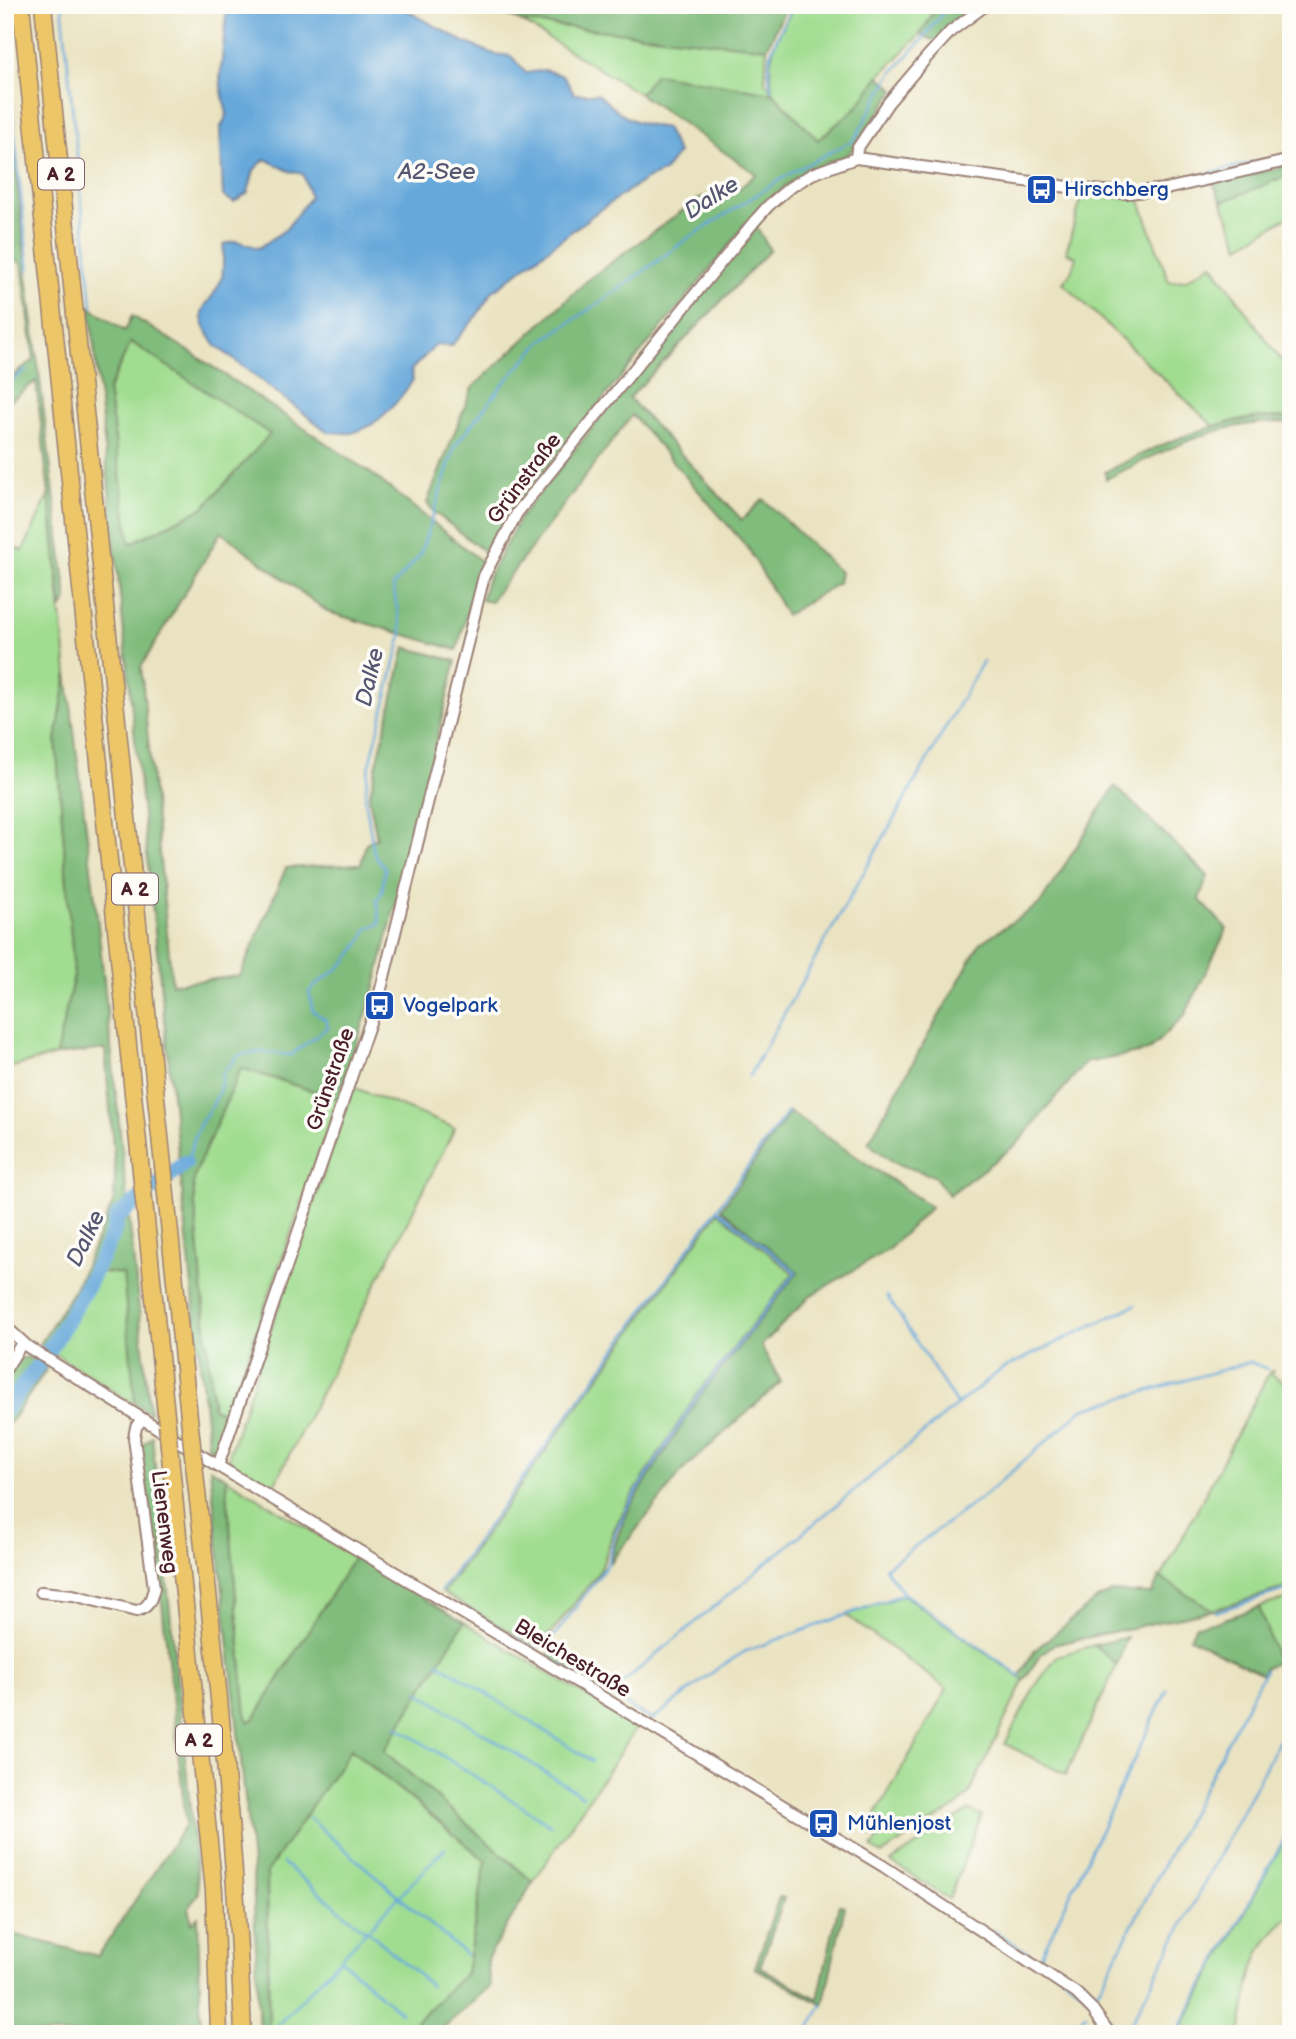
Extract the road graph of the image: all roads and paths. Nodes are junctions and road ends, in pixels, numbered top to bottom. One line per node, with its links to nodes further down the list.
1 (20, 5): 12 (highway, A 2, bridge)
2 (43, 5): 13 (highway, A 2, bridge)
3 (986, 5): 4 (street)
4 (856, 158): 5 (street, Grünstraße); 10 (street, Grünstraße)
5 (1291, 160)
6 (5, 1326): 7 (street, Bleichestraße)
7 (25, 1345): 8 (street); 9 (street, Bleichestraße)
8 (5, 1370)
9 (142, 1419): 10 (street, Bleichestraße); 11 (street, Lienenweg)
10 (218, 1466): 14 (street, Bleichestraße)
11 (41, 1592)
12 (219, 2034)
13 (243, 2034)
14 (1110, 2034)

